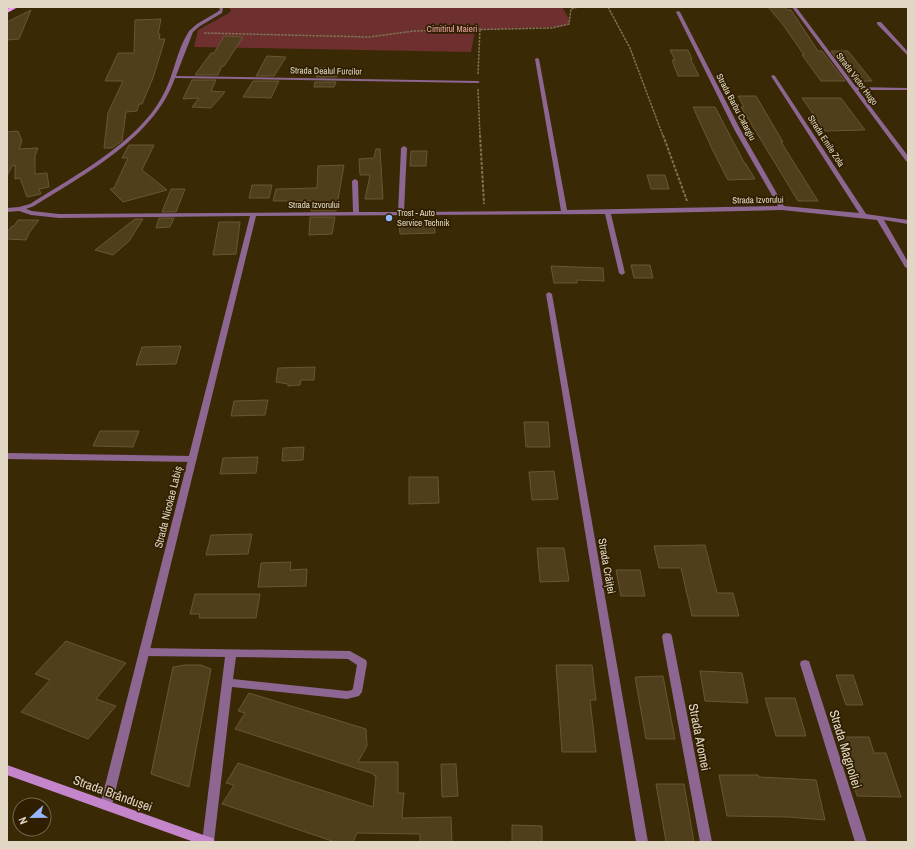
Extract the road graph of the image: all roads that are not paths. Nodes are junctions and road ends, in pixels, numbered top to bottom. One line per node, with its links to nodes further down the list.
1 (14, 7): 4 (main road)
2 (220, 7): 10 (street)
3 (794, 7): 12 (street, Strada Victor Hugo)
4 (7, 11)
5 (678, 12): 17 (street, Strada Barbu Catargiu)
6 (879, 23): 7 (street)
7 (908, 55)
8 (537, 59): 20 (street)
9 (773, 76): 25 (street, Strada Emile Zola)
10 (174, 77): 11 (street, Strada Dealul Furcilor); 18 (street)
11 (478, 82)
12 (854, 88): 13 (street); 15 (street, Strada Victor Hugo)
13 (908, 89)
14 (404, 148): 22 (street)
15 (908, 160)
16 (355, 180): 24 (street)
17 (782, 208): 21 (street, Strada Izvorului); 25 (street, Strada Izvorului)
18 (20, 209): 19 (street); 23 (street, Strada Izvorului)
19 (7, 210)
20 (564, 212): 21 (street, Strada Izvorului); 22 (street, Strada Izvorului)
21 (608, 212): 29 (street)
22 (401, 213): 24 (street, Strada Izvorului)
23 (254, 214): 24 (street, Strada Izvorului); 32 (street, Strada Nicolae Labiș)
24 (356, 214)
25 (863, 215): 26 (street, Strada Izvorului)
26 (879, 218): 27 (street, Strada Izvorului); 28 (street)
27 (908, 222)
28 (908, 267)
29 (622, 273)
30 (549, 294): 41 (street, Strada Crăiței)
31 (7, 456): 32 (street)
32 (193, 459): 34 (street, Strada Nicolae Labiș)
33 (668, 636): 42 (street, Strada Aromei)
34 (144, 652): 35 (street); 39 (street, Strada Nicolae Labiș)
35 (231, 653): 37 (street); 37 (street)
36 (805, 664): 43 (street, Strada Magnoliei)
37 (228, 683): 40 (street)
38 (7, 770): 39 (main road, Strada Brândușei)
39 (106, 805): 40 (main road, Strada Brândușei)
40 (208, 842)
41 (642, 842)
42 (706, 842)
43 (861, 842)

